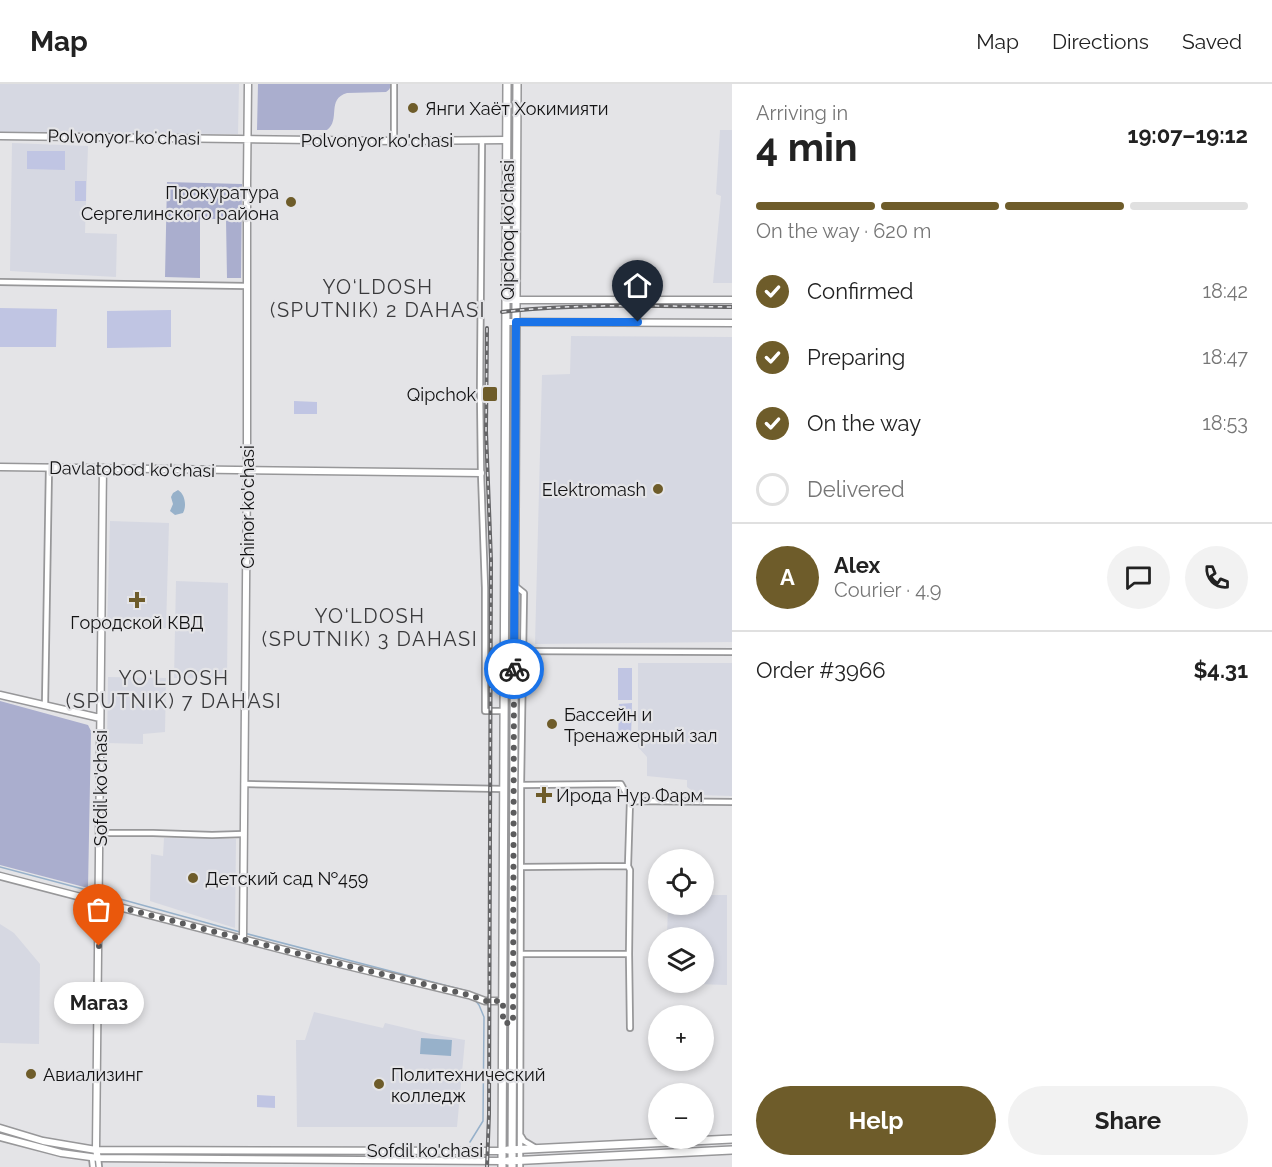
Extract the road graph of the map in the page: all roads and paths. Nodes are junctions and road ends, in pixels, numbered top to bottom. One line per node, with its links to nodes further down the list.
1 (248, 84): 6 (street, Chinor ko'chasi)
2 (393, 84): 9 (street)
3 (507, 84): 8 (main road, Qipchoq ko'chasi)
4 (517, 84): 11 (main road, Qipchoq ko'chasi)
5 (0, 136): 6 (street, Polvonyor koʻchasi)
6 (248, 138): 9 (street, Polvonyor ko'chasi); 13 (street, Chinor ko'chasi)
7 (482, 140): 8 (street, Polvonyor ko'chasi); 9 (street, Polvonyor ko'chasi); 26 (street)
8 (507, 140): 10 (main road, Qipchoq ko'chasi)
9 (394, 141)
10 (507, 153): 11 (main road); 15 (main road, Qipchoq ko'chasi)
11 (516, 153): 14 (main road, Qipchoq ko'chasi)
12 (0, 282): 13 (street)
13 (247, 286): 25 (street, Chinor ko'chasi)
14 (516, 299): 15 (street); 16 (street); 18 (main road, Qipchoq ko'chasi)
15 (506, 300): 17 (main road, Qipchoq ko'chasi)
16 (732, 300)
17 (506, 322): 18 (street); 21 (main road, Qipchoq ko'chasi)
18 (516, 322): 19 (street); 20 (main road, Qipchoq ko'chasi)
19 (732, 323)
20 (515, 424): 21 (main road); 28 (main road, Qipchoq ko'chasi)
21 (506, 425): 27 (main road, Qipchoq ko'chasi)
22 (0, 467): 23 (street, Davlatobod ko'chasi)
23 (49, 467): 24 (street, Davlatobod ko'chasi); 33 (street)
24 (103, 468): 25 (street, Davlatobod ko'chasi); 35 (street, Sofdil ko'chasi)
25 (248, 470): 26 (street, Davlatobod ko'chasi); 38 (street, Chinor ko'chasi)
26 (481, 473): 34 (street)
27 (505, 585): 28 (main road); 34 (main road, Qipchoq ko'chasi)
28 (514, 585): 29 (main road, Qipchoq ko'chasi); 30 (street, Qipchoq ko'chasi)
29 (514, 651): 30 (street); 37 (main road, Qipchoq ko'chasi)
30 (523, 651): 31 (street); 39 (street, Qipchoq ko'chasi)
31 (732, 652)
32 (0, 695): 33 (street)
33 (45, 705): 35 (street)
34 (504, 711): 36 (main road, Qipchoq ko'chasi)
35 (100, 718): 43 (street, Sofdil ko'chasi)
36 (504, 730): 37 (main road); 40 (main road, Qipchoq ko'chasi)
37 (514, 730): 54 (main road, Qipchoq ko'chasi)
38 (244, 784): 40 (street); 44 (street, Chinor ko'chasi)
39 (521, 784): 41 (street); 46 (street, Qipchoq ko'chasi)
40 (504, 789): 52 (main road, Qipchoq ko'chasi)
41 (630, 801): 42 (street); 45 (street)
42 (732, 802)
43 (100, 833): 44 (street); 48 (street, Sofdil ko'chasi)
44 (244, 834): 49 (street, Chinor ko'chasi)
45 (628, 866): 46 (street); 51 (street)
46 (521, 867): 50 (street, Qipchoq ko'chasi)
47 (0, 876): 48 (street)
48 (100, 896): 49 (street); 61 (street, Sofdil ko'chasi)
49 (243, 935): 52 (street)
50 (521, 954): 51 (street); 57 (street, Qipchoq ko'chasi)
51 (629, 954): 55 (street)
52 (503, 1001): 53 (main road, Qipchoq ko'chasi)
53 (503, 1023): 54 (main road); 66 (main road, Qipchoq ko'chasi)
54 (513, 1023): 64 (main road, Qipchoq ko'chasi)
55 (630, 1028)
56 (0, 1128): 61 (street)
57 (520, 1133): 60 (street); 64 (street, Qipchoq ko'chasi)
58 (0, 1137): 67 (street)
59 (732, 1139): 60 (main road)
60 (538, 1149): 64 (main road)
61 (96, 1150): 62 (street, Sofdil ko'chasi); 67 (street, Sofdil ko'chasi)
62 (309, 1150): 63 (street, Sofdil ko'chasi); 68 (street)
63 (477, 1150): 66 (street, Sofdil ko'chasi); 69 (street)
64 (516, 1150): 66 (main road); 71 (main road, Qipchoq ko'chasi)
65 (732, 1150): 71 (main road)
66 (502, 1151): 70 (main road, Qipchoq ko'chasi); 71 (main road)
67 (95, 1158): 68 (street, Sofdil ko'chasi); 72 (street, Sofdil ko'chasi); 73 (street, Sofdil ko'chasi)
68 (309, 1160): 69 (street, Sofdil ko'chasi)
69 (477, 1161): 70 (street, Sofdil ko'chasi)
70 (502, 1164): 71 (main road)
71 (517, 1164)
72 (93, 1167)
73 (99, 1167)

